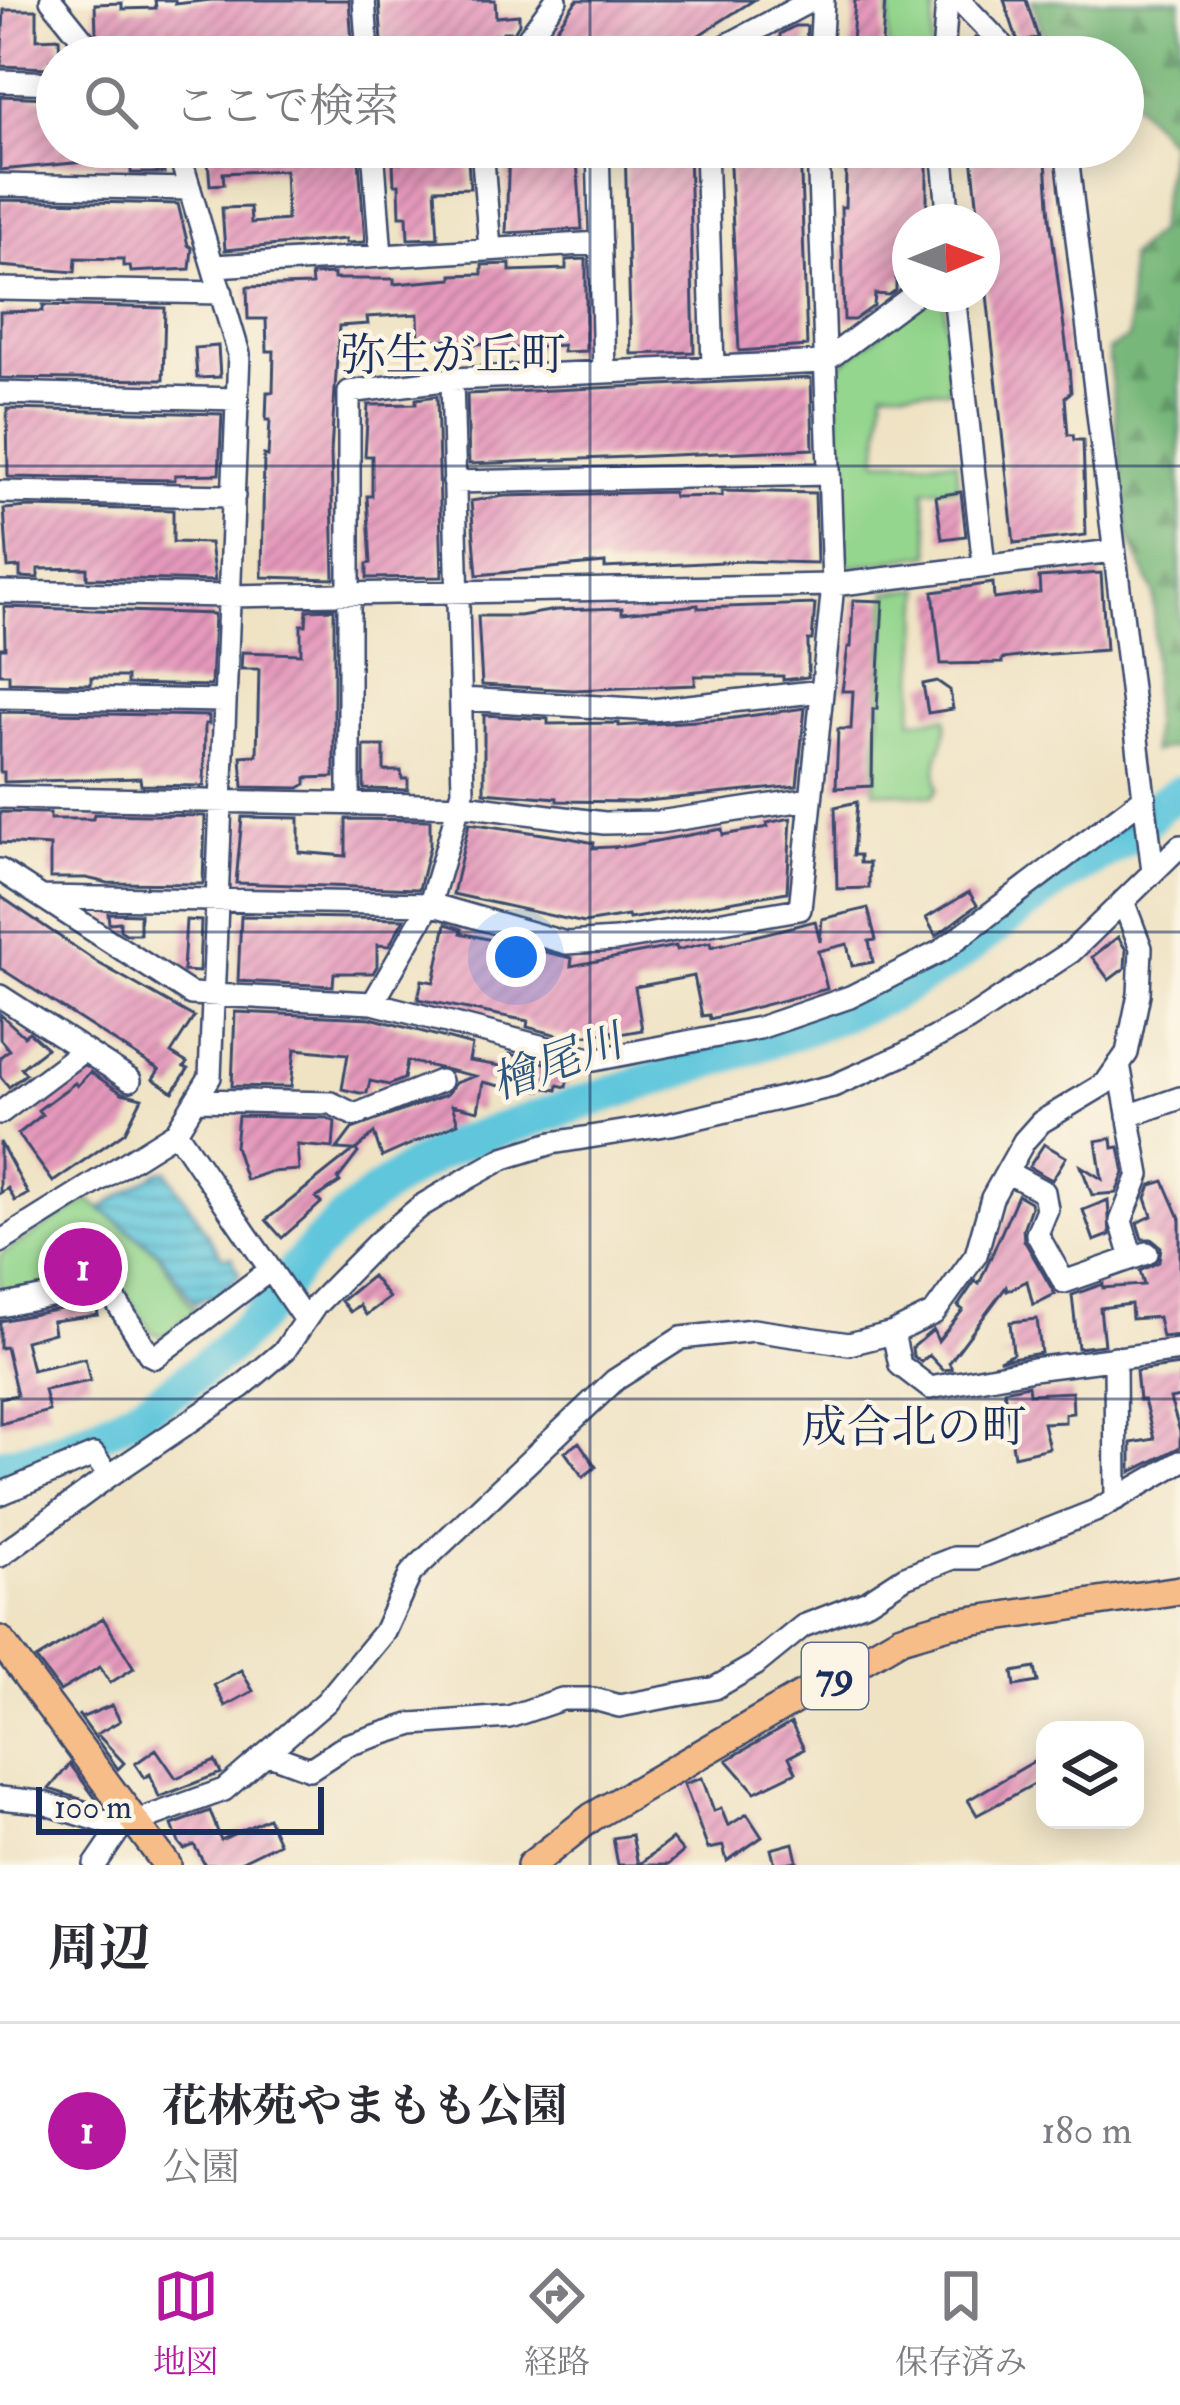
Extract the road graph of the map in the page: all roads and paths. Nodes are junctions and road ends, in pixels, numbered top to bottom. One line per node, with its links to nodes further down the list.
1 (51, 0): 8 (street)
2 (364, 0): 9 (street)
3 (556, 0): 10 (street)
4 (812, 0): 11 (street)
5 (823, 0): 12 (street)
6 (946, 0): 13 (street)
7 (959, 0): 14 (street)
8 (80, 36)
9 (367, 36)
10 (529, 36)
11 (744, 36)
12 (821, 36)
13 (944, 36)
14 (994, 36)
15 (0, 81): 16 (street)
16 (36, 82)
17 (183, 168): 26 (street)
18 (375, 168): 30 (street)
19 (484, 168): 29 (street)
20 (599, 168): 28 (street)
21 (707, 168): 37 (street)
22 (819, 168): 36 (street)
23 (944, 168): 27 (street)
24 (1068, 168): 46 (street)
25 (0, 184): 26 (street)
26 (190, 189): 31 (street)
27 (947, 204)
28 (601, 242): 29 (street); 38 (street)
29 (490, 249): 30 (street)
30 (381, 256): 31 (street)
31 (214, 266): 33 (street)
32 (0, 289): 33 (street)
33 (222, 293): 41 (street)
34 (892, 311): 36 (street)
35 (956, 312): 47 (street)
36 (824, 362): 37 (street); 42 (street)
37 (713, 366): 38 (street)
38 (604, 370): 39 (street)
39 (452, 379): 43 (street); 50 (street)
40 (0, 393): 41 (street)
41 (238, 398): 45 (street)
42 (828, 474): 43 (street); 48 (street)
43 (454, 482): 51 (street)
44 (0, 491): 45 (street)
45 (234, 496): 52 (street)
46 (1112, 551): 47 (street); 58 (street)
47 (984, 566): 48 (street)
48 (832, 585): 51 (street); 53 (street)
49 (0, 592): 52 (street)
50 (349, 594): 51 (street); 52 (street); 61 (street)
51 (457, 594): 55 (street)
52 (230, 596): 56 (street)
53 (822, 691): 55 (street); 59 (street)
54 (0, 698): 56 (street)
55 (461, 700): 62 (street)
56 (225, 701): 60 (street)
57 (0, 797): 60 (street)
58 (1145, 797): 65 (street); 72 (street)
59 (811, 799): 62 (street); 69 (street)
60 (221, 801): 61 (street); 67 (street)
61 (349, 804): 62 (street)
62 (460, 807): 69 (street)
63 (1180, 846): 65 (street)
64 (0, 870): 66 (street)
65 (1153, 872): 68 (street)
66 (42, 897): 67 (street); 71 (street)
67 (217, 898): 69 (street); 71 (street)
68 (1123, 901): 74 (street); 86 (street)
69 (430, 904): 72 (street)
70 (0, 996): 73 (street)
71 (213, 998): 72 (street); 78 (street)
72 (374, 1004)
73 (84, 1050): 75 (street); 79 (street)
74 (1119, 1064): 80 (street); 82 (street)
75 (130, 1080)
76 (440, 1081): 78 (street)
77 (1180, 1098): 80 (street)
78 (196, 1100): 81 (street)
79 (0, 1113)
80 (1128, 1116): 82 (street)
81 (176, 1132): 83 (street); 84 (street)
82 (1007, 1172): 87 (street)
83 (0, 1242)
84 (271, 1272): 85 (street); 86 (street)
85 (0, 1306)
86 (302, 1315): 91 (street)
87 (893, 1333): 89 (street); 97 (street)
88 (1180, 1350): 89 (street)
89 (1115, 1358): 93 (street)
90 (1180, 1462): 93 (street)
91 (109, 1475): 92 (street); 94 (street)
92 (0, 1494)
93 (1116, 1499): 97 (street)
94 (0, 1556)
95 (1180, 1590): 102 (main road, 79)
96 (0, 1640): 99 (main road)
97 (269, 1754): 99 (street)
98 (0, 1798): 99 (street)
99 (128, 1824): 100 (street); 101 (main road)
100 (95, 1865)
101 (167, 1865)
102 (531, 1865)

